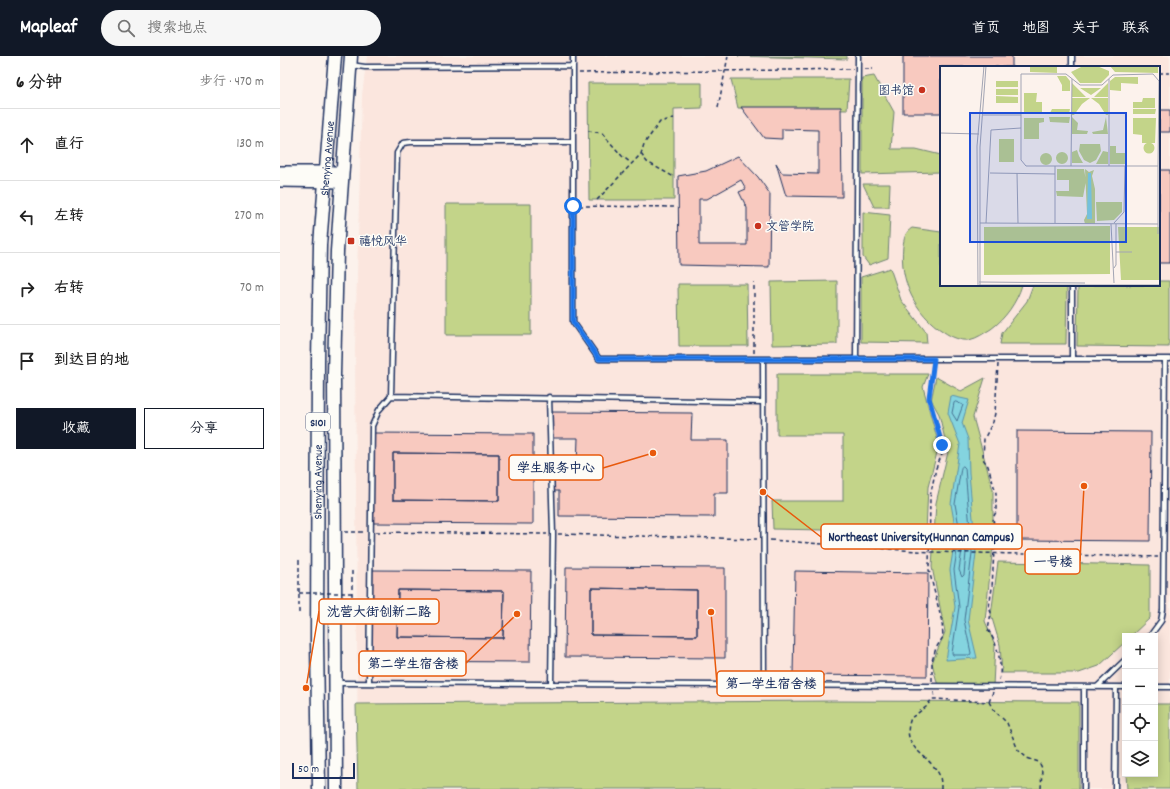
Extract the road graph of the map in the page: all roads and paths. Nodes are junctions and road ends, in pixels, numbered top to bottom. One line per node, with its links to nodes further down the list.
1 (335, 56): 18 (main road, Shenying Avenue / S101)
2 (573, 56): 6 (lane)
3 (728, 56): 9 (path)
4 (858, 56): 7 (lane)
5 (350, 61): 6 (lane); 19 (main road, Shenying Avenue / S101)
6 (573, 66): 10 (lane)
7 (858, 69): 8 (path); 9 (path); 29 (lane)
8 (873, 69)
9 (725, 71): 10 (path); 11 (path)
10 (573, 73): 14 (lane)
11 (718, 108)
12 (674, 118): 15 (path)
13 (588, 131): 16 (path)
14 (573, 142): 23 (lane); 35 (lane)
15 (640, 154): 16 (path); 20 (path)
16 (632, 163): 22 (path)
17 (280, 172): 18 (street)
18 (325, 177): 19 (street); 21 (street); 67 (main road, Shenying Avenue / S101)
19 (342, 177): 38 (main road, Shenying Avenue / S101)
20 (674, 177)
21 (280, 181)
22 (597, 200)
23 (573, 206): 24 (path); 27 (lane)
24 (676, 207)
25 (754, 282): 27 (path)
26 (1072, 286): 32 (lane)
27 (754, 359): 28 (lane)
28 (763, 359): 29 (lane); 37 (lane)
29 (856, 359): 30 (lane)
30 (934, 359): 31 (lane); 42 (path)
31 (998, 359): 32 (lane); 43 (path)
32 (1072, 359): 33 (lane)
33 (1165, 359): 34 (lane); 44 (lane)
34 (1170, 359)
35 (392, 396): 36 (lane); 39 (lane)
36 (549, 397): 37 (lane); 40 (lane)
37 (763, 402): 41 (lane)
38 (335, 532): 39 (path); 53 (main road, Shenying Avenue / S101)
39 (370, 532): 40 (path); 54 (lane)
40 (553, 534): 41 (path); 55 (lane)
41 (763, 540): 42 (path); 56 (lane)
42 (930, 552): 43 (path); 57 (path)
43 (992, 553): 44 (path); 58 (path)
44 (1162, 557): 51 (lane)
45 (299, 560): 47 (path)
46 (352, 571): 48 (path)
47 (299, 593): 48 (path, bridge); 50 (path)
48 (352, 593): 49 (path)
49 (352, 614)
50 (299, 615)
51 (1152, 633)
52 (1122, 663): 60 (lane)
53 (335, 683): 54 (lane); 68 (main road, Shenying Avenue / S101)
54 (369, 683): 55 (lane)
55 (551, 685): 56 (lane)
56 (764, 686): 57 (lane)
57 (933, 686): 58 (lane); 65 (path)
58 (995, 686): 59 (lane); 66 (path)
59 (1084, 686): 60 (lane); 71 (lane)
60 (1098, 687): 61 (lane)
61 (1116, 687): 62 (lane); 72 (lane)
62 (1122, 687)
63 (1158, 687): 64 (lane)
64 (1170, 687)
65 (935, 699): 66 (path); 69 (path)
66 (989, 702): 70 (path)
67 (319, 789)
68 (336, 789)
69 (941, 789)
70 (1041, 789)
71 (1084, 789)
72 (1115, 789)

